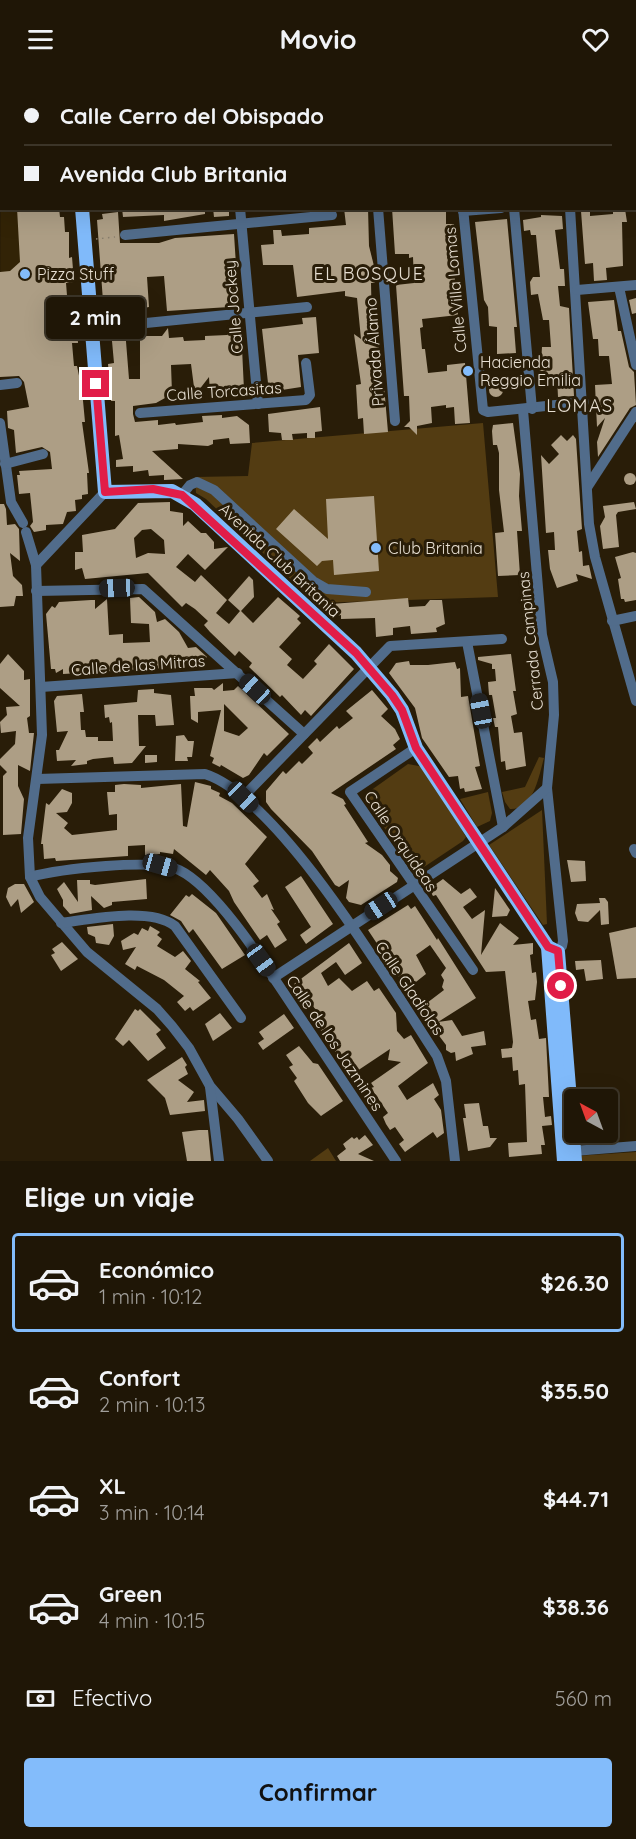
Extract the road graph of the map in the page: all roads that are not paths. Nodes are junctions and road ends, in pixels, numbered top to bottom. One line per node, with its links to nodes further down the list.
1 (240, 210): 8 (street, Calle Jockey)
2 (378, 210): 25 (street, Privada Álamo)
3 (463, 210): 22 (street, Calle Villa Lomas)
4 (514, 210): 22 (street, Cerrada Campinas)
5 (570, 210): 12 (street)
6 (80, 211): 31 (main road)
7 (332, 215): 8 (street)
8 (241, 224): 9 (street); 14 (street, Calle Jockey)
9 (126, 236)
10 (636, 285): 11 (street)
11 (619, 287): 12 (street); 17 (street)
12 (577, 290): 20 (street)
13 (307, 307): 14 (street)
14 (248, 314): 15 (street); 21 (street, Calle Jockey)
15 (136, 324)
16 (306, 363): 21 (street, Calle Torcasitas)
17 (636, 365)
18 (17, 383): 19 (street)
19 (0, 385)
20 (584, 402): 22 (street, Calle Villa Lomas); 30 (street)
21 (258, 404): 24 (street, Calle Torcasitas)
22 (528, 410): 48 (street, Cerrada Campinas)
23 (636, 412): 30 (street)
24 (140, 413)
25 (395, 421)
26 (0, 423): 27 (street)
27 (1, 438): 29 (street)
28 (43, 454): 29 (street)
29 (5, 464): 33 (street)
30 (588, 486): 38 (street)
31 (105, 492): 32 (main road); 34 (street)
32 (182, 495): 36 (street); 41 (main road, Avenida Club Britania)
33 (6, 502): 34 (street)
34 (36, 565): 35 (street)
35 (36, 591): 42 (street); 43 (street)
36 (366, 592)
37 (636, 616): 38 (street)
38 (612, 621): 44 (street)
39 (502, 639): 40 (street)
40 (467, 642): 41 (street); 50 (street)
41 (369, 666): 45 (street); 46 (main road, Avenida Club Britania)
42 (238, 673): 43 (street, Calle de las Mitras); 45 (street)
43 (41, 687): 47 (street)
44 (636, 701)
45 (304, 734): 49 (street)
46 (416, 748): 51 (main road, Avenida Club Britania); 53 (street, Calle Orquídeas)
47 (37, 779): 49 (street, Calle Gladiolas); 52 (street)
48 (547, 788): 50 (street); 56 (street, Cerrada Campinas)
49 (243, 797): 55 (street, Calle Gladiolas)
50 (503, 827): 51 (street)
51 (478, 843): 53 (street); 56 (main road, Avenida Club Britania)
52 (30, 877): 54 (street); 58 (street, Calle de los Jazmines)
53 (412, 885): 55 (street); 57 (street, Calle Orquídeas)
54 (61, 923): 59 (street); 60 (street)
55 (351, 926): 58 (street); 66 (street, Calle Gladiolas)
56 (552, 952): 62 (main road)
57 (473, 970)
58 (273, 978): 65 (street, Calle de los Jazmines)
59 (240, 1018)
60 (210, 1086): 63 (street); 64 (street)
61 (636, 1146): 62 (street)
62 (571, 1158)
63 (219, 1161)
64 (268, 1161)
65 (396, 1161)
66 (455, 1161)

